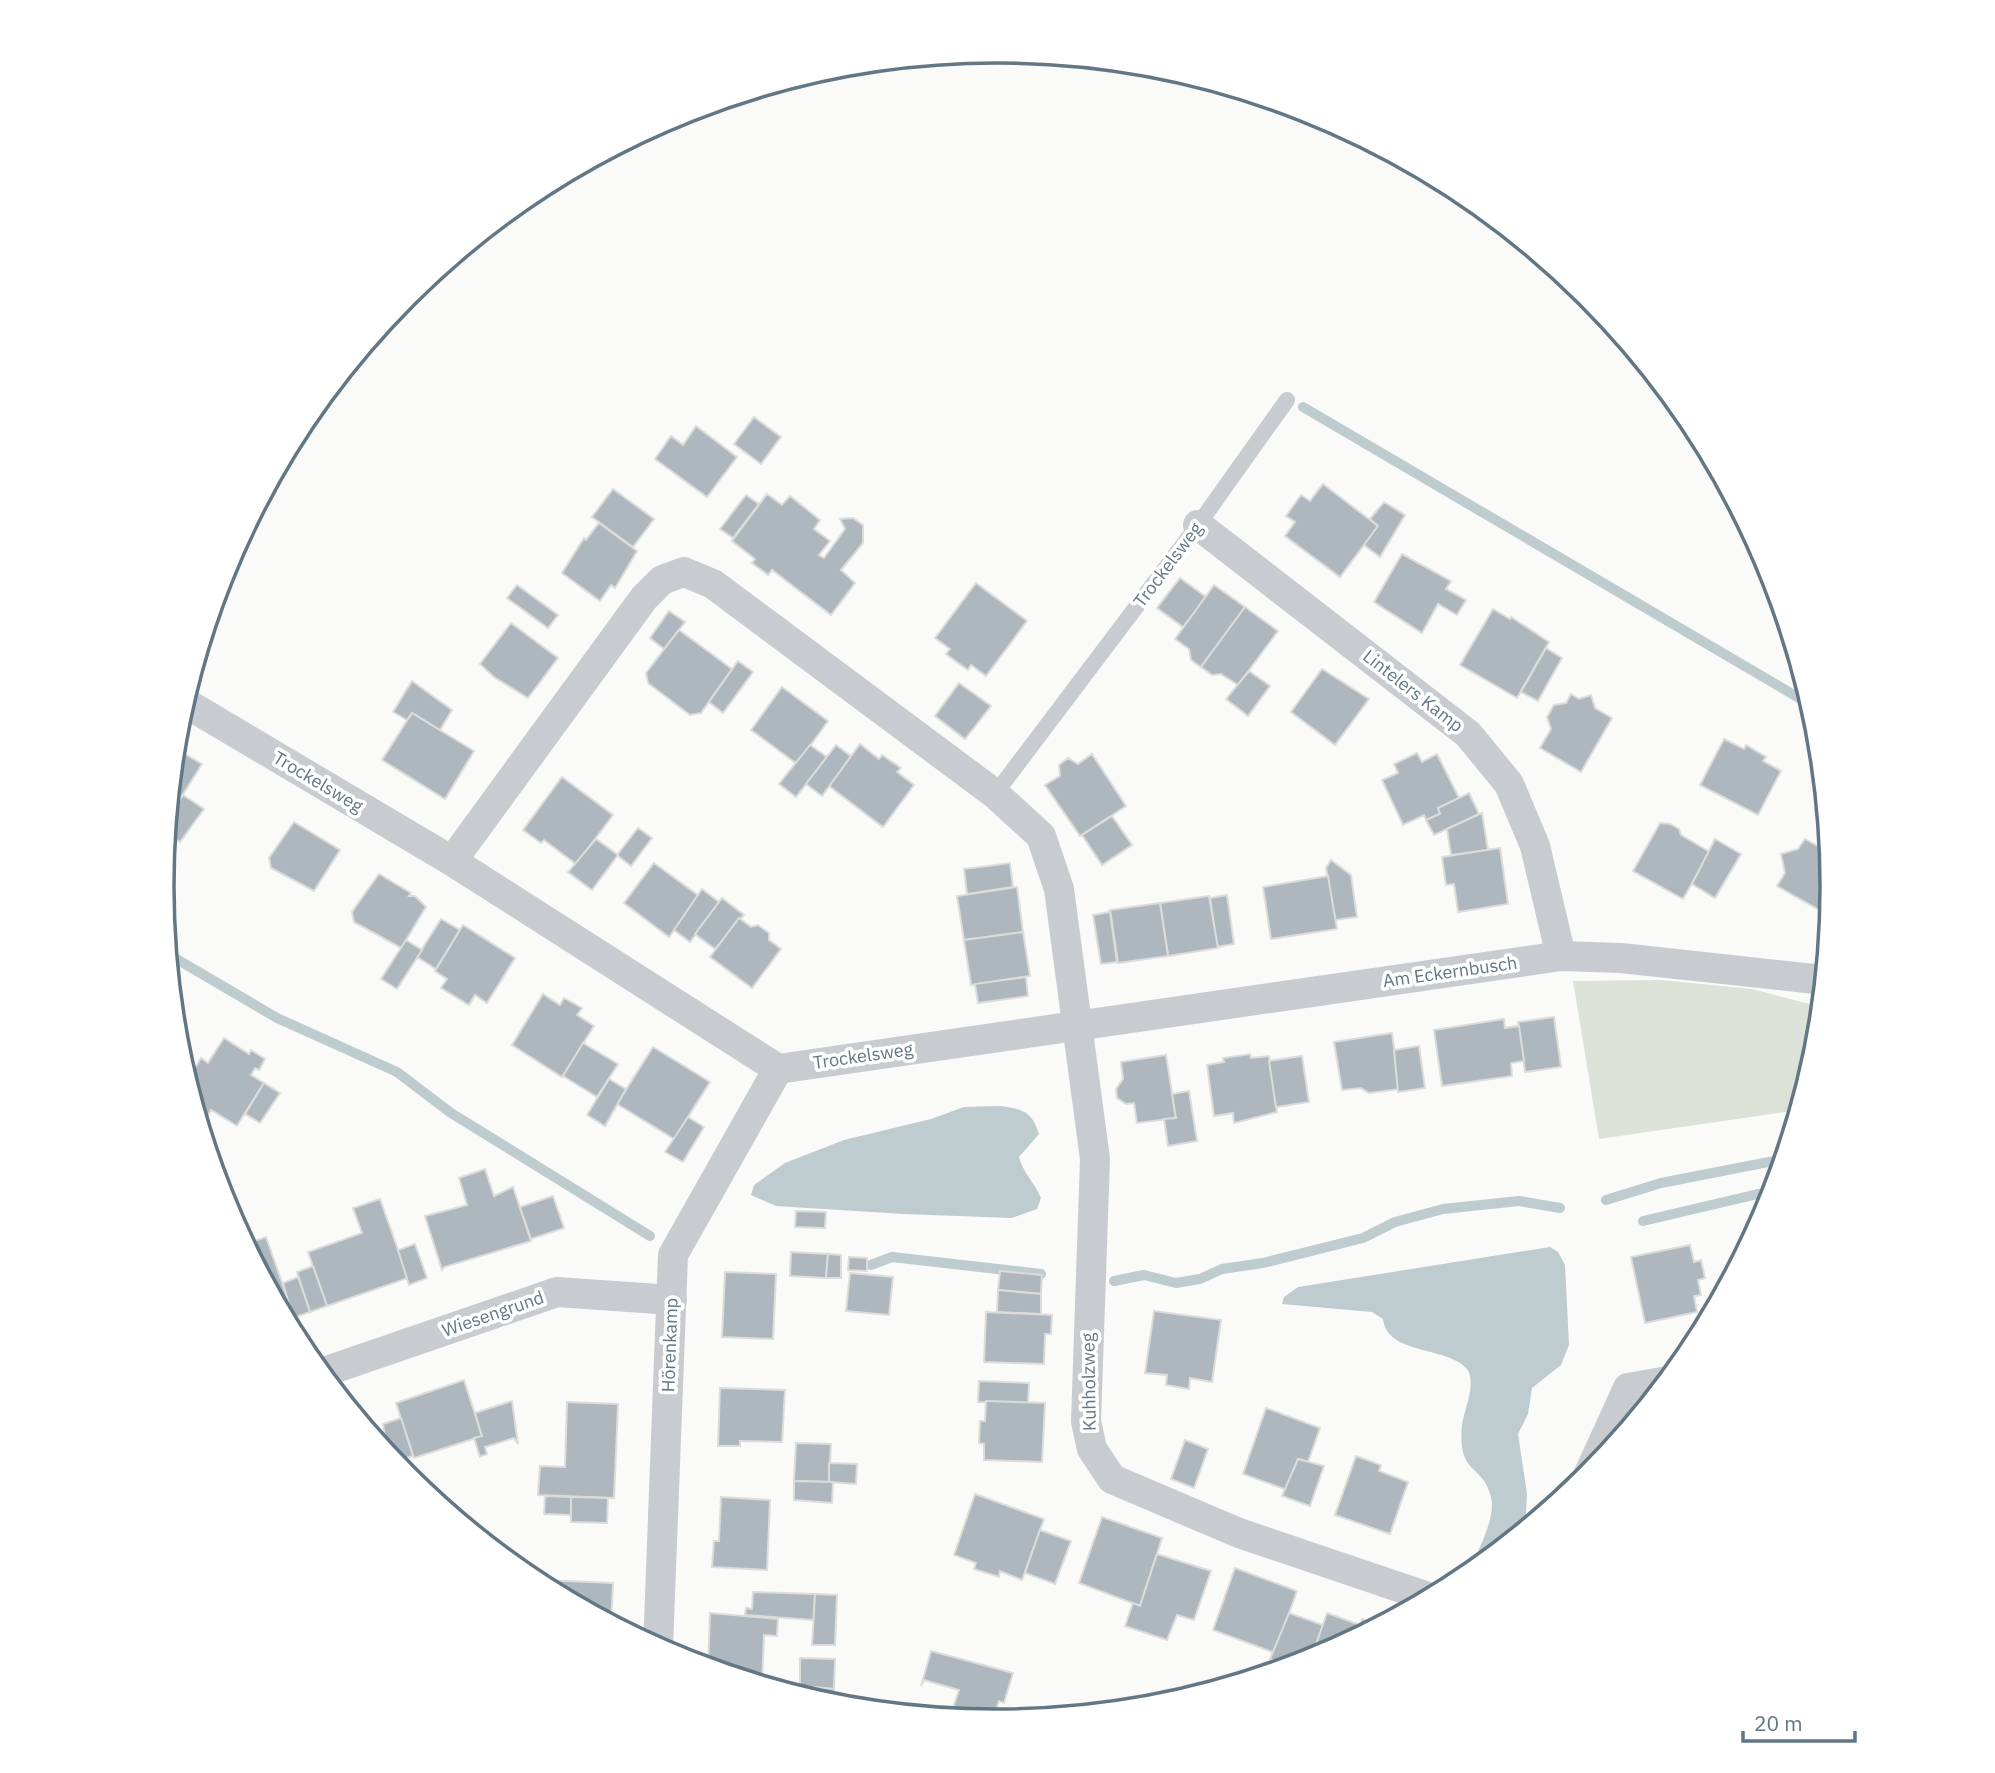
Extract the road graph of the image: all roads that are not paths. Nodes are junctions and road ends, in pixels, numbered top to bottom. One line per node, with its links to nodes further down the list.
1 (1287, 400): 2 (lane, Trockelsweg)
2 (1198, 525): 4 (lane, Trockelsweg); 6 (street, Lintelers Kamp)
3 (194, 708): 5 (street, Trockelsweg)
4 (995, 794): 5 (street); 8 (street)
5 (452, 861): 9 (street, Trockelsweg)
6 (1561, 956): 7 (street, Am Eckernbusch); 8 (street, Am Eckernbusch)
7 (1815, 979)
8 (1077, 1024): 9 (street, Trockelsweg); 14 (street, Kuhholzweg)
9 (778, 1069): 10 (street, Hörenkamp)
10 (672, 1300): 11 (street, Wiesengrund); 15 (street, Hörenkamp)
11 (331, 1370)
12 (1654, 1383): 13 (street)
13 (1602, 1445)
14 (1419, 1594)
15 (658, 1636)

